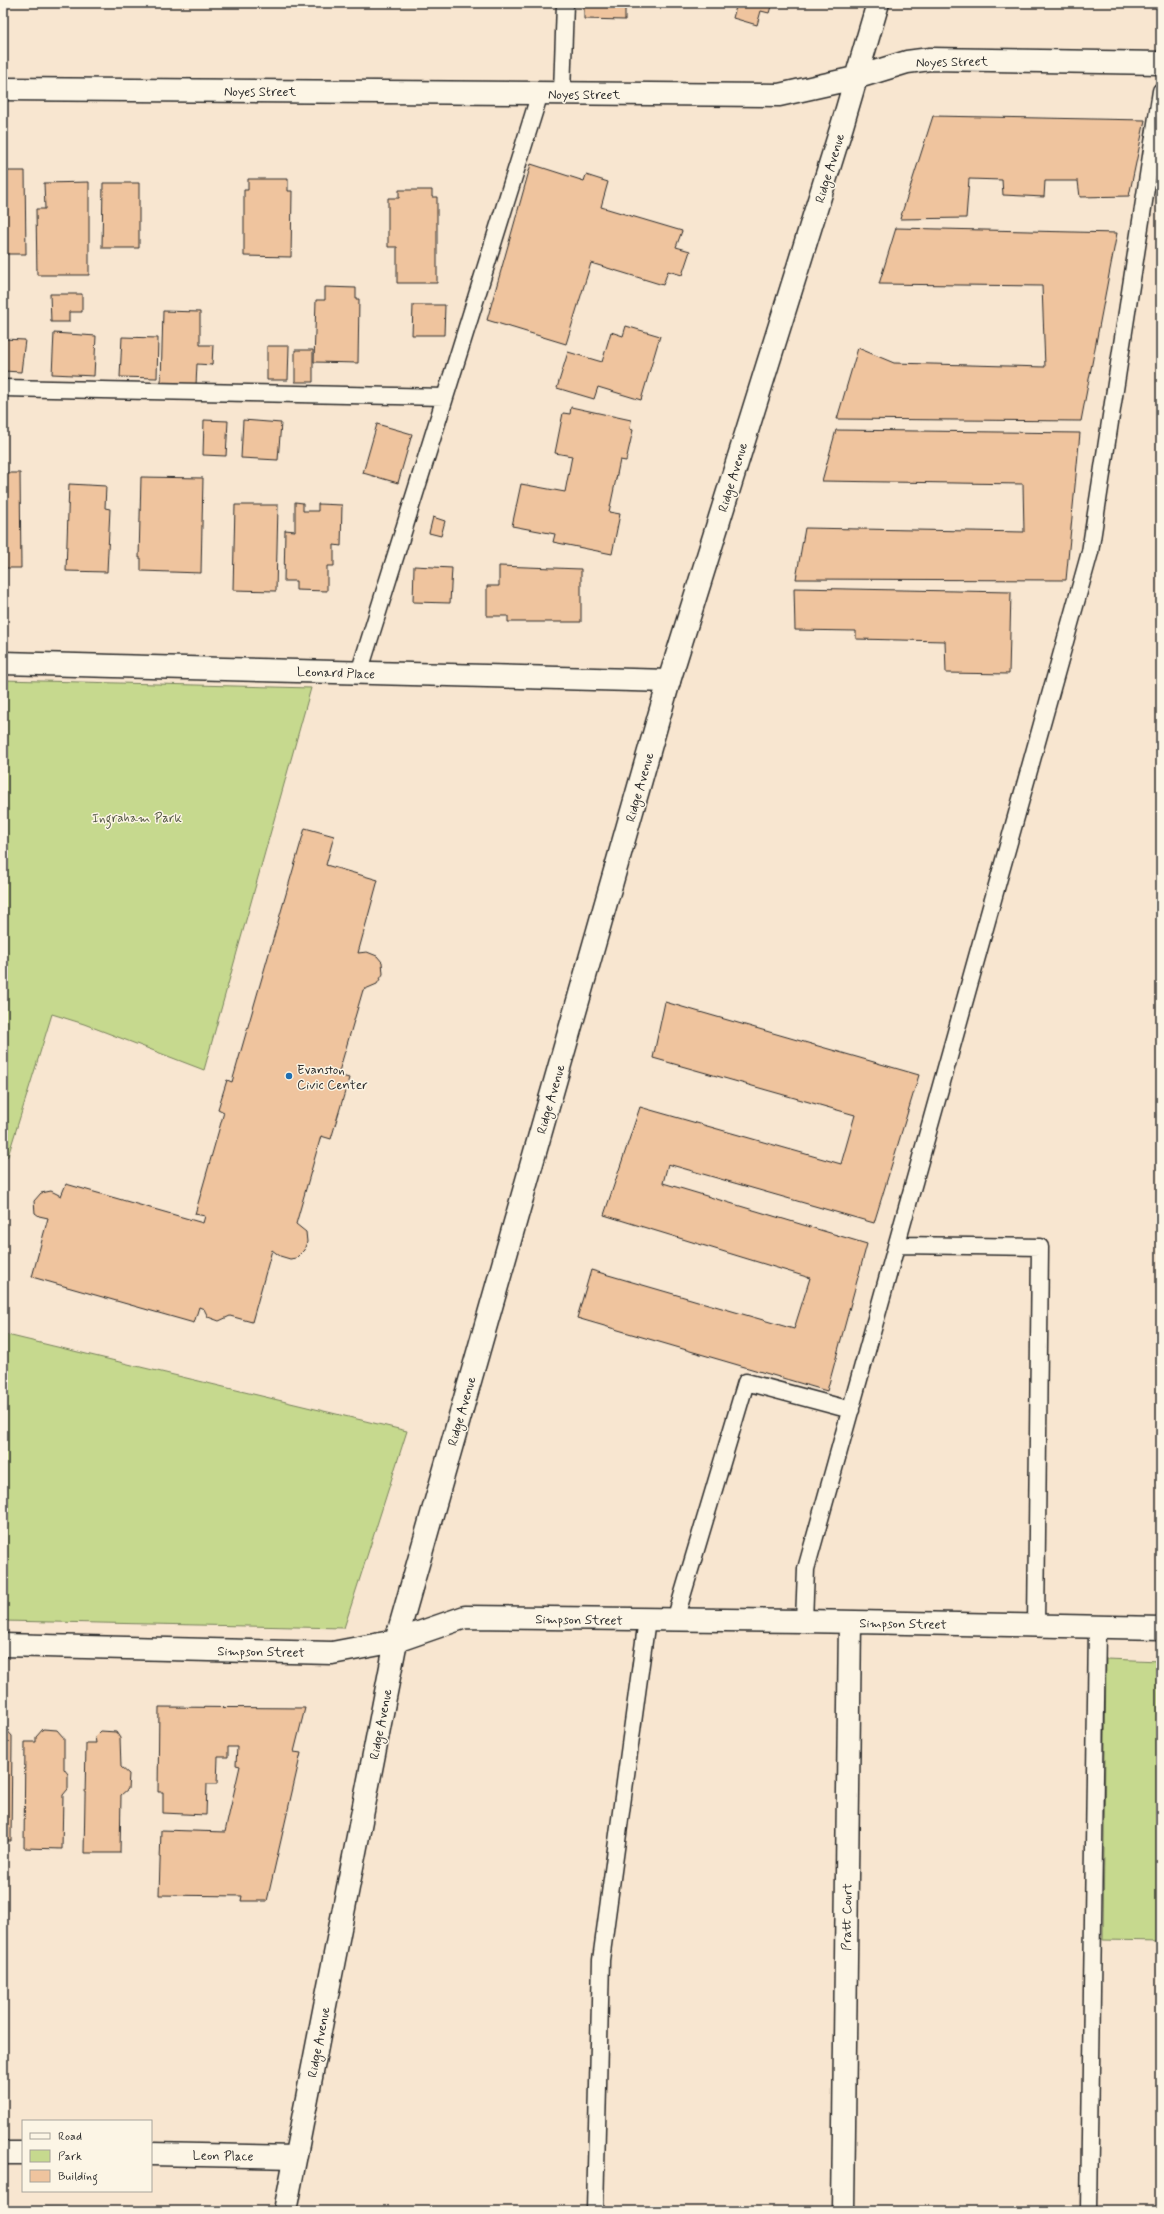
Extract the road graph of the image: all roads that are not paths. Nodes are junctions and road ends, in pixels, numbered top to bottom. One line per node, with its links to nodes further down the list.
1 (565, 3): 8 (lane)
2 (878, 3): 4 (street, Ridge Avenue)
3 (1161, 63): 4 (street, Noyes Street)
4 (855, 78): 8 (street, Noyes Street); 13 (street, Ridge Avenue)
5 (3, 89): 7 (street, Noyes Street)
6 (1161, 91): 14 (lane)
7 (540, 93): 8 (street, Noyes Street); 10 (lane)
8 (562, 93)
9 (3, 388): 10 (lane)
10 (445, 397): 12 (lane)
11 (3, 663): 12 (street, Leonard Place)
12 (359, 673): 13 (street, Leonard Place)
13 (669, 681): 23 (street, Ridge Avenue)
14 (897, 1245): 15 (lane); 20 (lane)
15 (851, 1410): 17 (lane); 18 (lane)
16 (648, 1619): 17 (street, Simpson Street); 23 (street, Simpson Street); 30 (lane)
17 (675, 1620): 18 (street, Simpson Street)
18 (804, 1621): 19 (street, Simpson Street)
19 (850, 1622): 20 (street, Simpson Street); 31 (street, Pratt Court)
20 (1036, 1626): 21 (street, Simpson Street)
21 (1097, 1628): 22 (street, Simpson Street); 32 (lane)
22 (1161, 1628)
23 (396, 1641): 24 (street, Simpson Street); 28 (street, Ridge Avenue)
24 (3, 1645)
25 (3, 2153): 26 (street)
26 (22, 2153)
27 (152, 2154): 28 (street, Leon Place)
28 (295, 2157): 29 (street, Ridge Avenue)
29 (285, 2211)
30 (594, 2211)
31 (843, 2211)
32 (1089, 2211)

